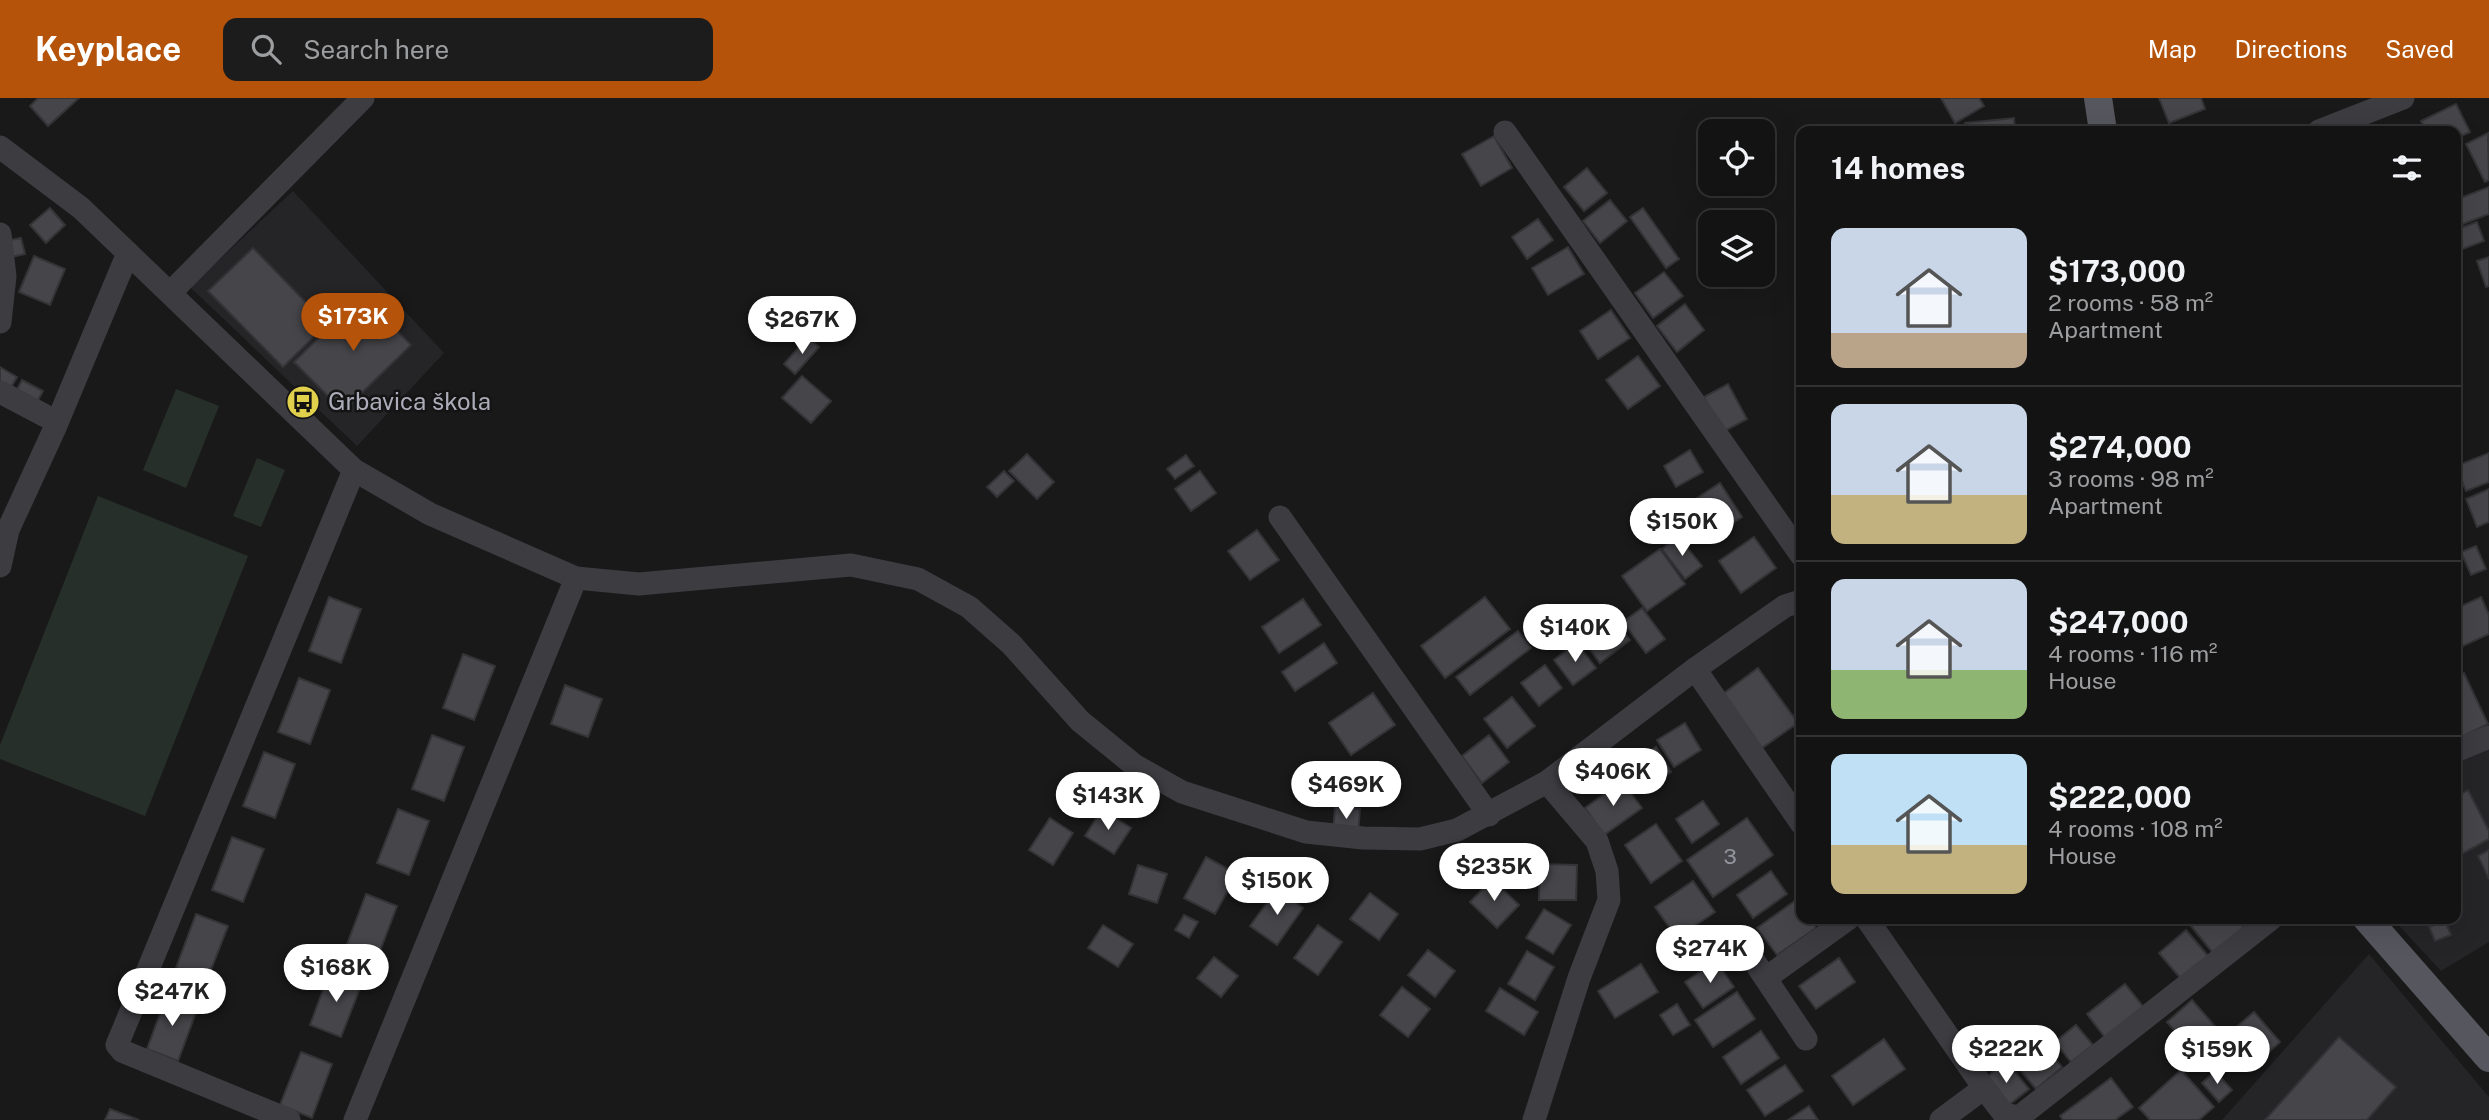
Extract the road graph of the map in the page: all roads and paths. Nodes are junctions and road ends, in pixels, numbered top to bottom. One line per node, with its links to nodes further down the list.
1 (363, 98): 10 (street)
2 (2098, 98): 4 (main road)
3 (2403, 98): 5 (street)
4 (2102, 126)
5 (2332, 126)
6 (1505, 132): 16 (street)
7 (0, 147): 9 (street)
8 (0, 234): 11 (street)
9 (128, 253): 10 (street); 13 (street)
10 (170, 293): 14 (street)
11 (0, 322)
12 (0, 392): 13 (street)
13 (57, 422): 17 (street)
14 (354, 470): 18 (street); 35 (street)
15 (1280, 517): 24 (street)
16 (1796, 548)
17 (0, 566)
18 (576, 578): 24 (street); 36 (street)
19 (1796, 603): 20 (street)
20 (1695, 669): 23 (street); 25 (street)
21 (2489, 737): 22 (street)
22 (2461, 749)
23 (1547, 782): 24 (street); 37 (street)
24 (1489, 814)
25 (1796, 815)
26 (1842, 924): 31 (street)
27 (1870, 924): 34 (street)
28 (2265, 924): 34 (street)
29 (2371, 924): 33 (main road)
30 (1740, 940): 31 (street)
31 (1766, 978): 32 (street)
32 (1806, 1039)
33 (2489, 1058)
34 (1984, 1088): 38 (street)
35 (289, 1120)
36 (355, 1120)
37 (1534, 1120)
38 (1941, 1120)

